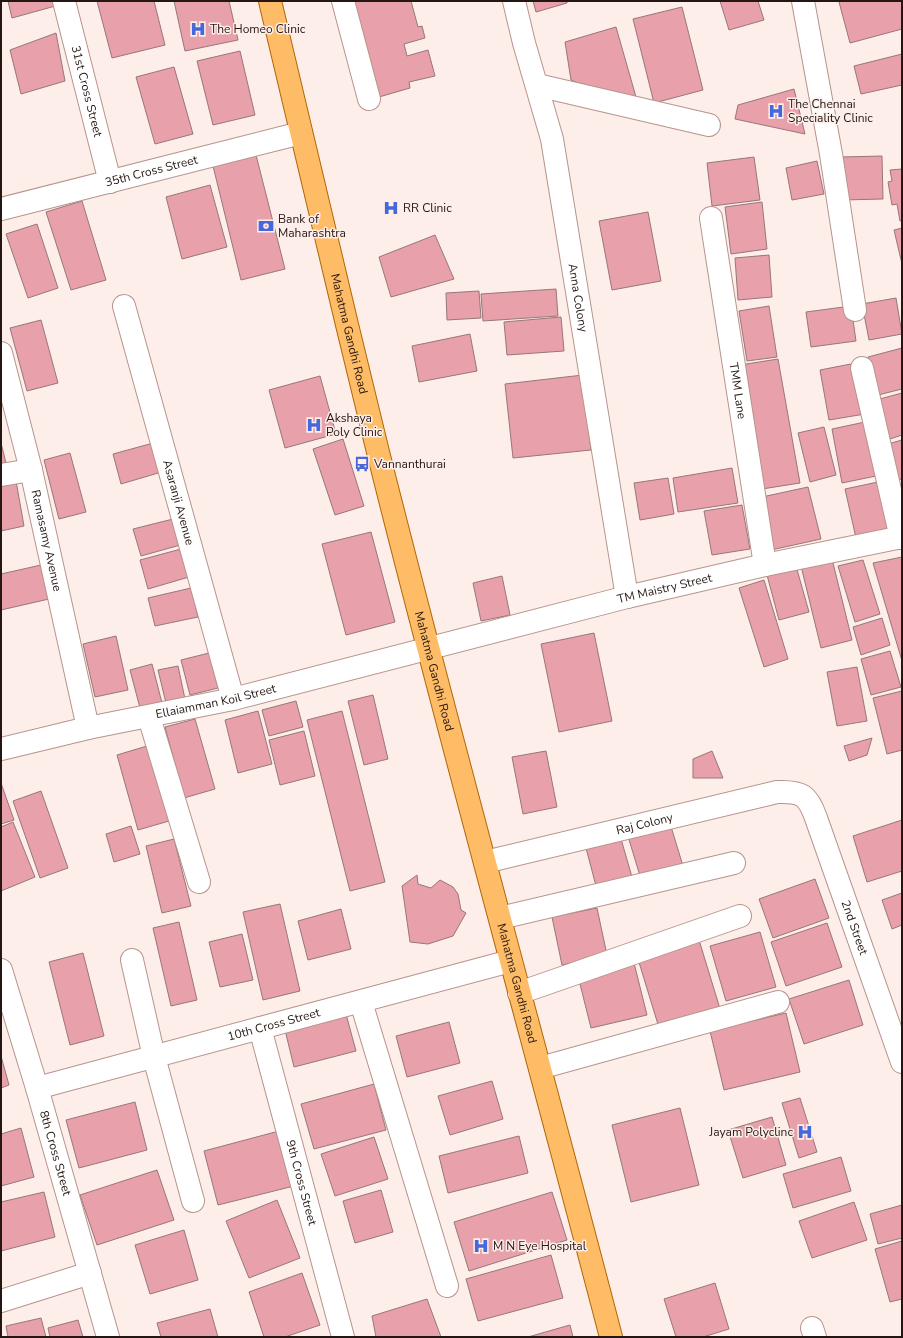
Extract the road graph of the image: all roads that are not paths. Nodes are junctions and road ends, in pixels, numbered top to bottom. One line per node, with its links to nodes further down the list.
1 (64, 1): 10 (street, 31st Cross Street)
2 (270, 1): 9 (main road, Mahatma Gandhi Road)
3 (343, 1): 7 (street)
4 (514, 1): 6 (street, Anna Colony)
5 (803, 1): 14 (street)
6 (537, 86): 8 (street); 21 (street, Anna Colony)
7 (370, 99)
8 (710, 125)
9 (301, 133): 10 (street, 35th Cross Street); 22 (main road, Mahatma Gandhi Road)
10 (110, 182): 11 (street, 35th Cross Street)
11 (1, 209)
12 (711, 218): 20 (street, TMM Lane)
13 (124, 306): 23 (street, Asaranji Avenue)
14 (855, 310)
15 (1, 355): 17 (street, Ramasamy Avenue)
16 (862, 368): 19 (street)
17 (31, 470): 18 (street); 25 (street, Ramasamy Avenue)
18 (1, 475)
19 (901, 538): 20 (street, TM Maistry Street)
20 (765, 565): 21 (street, TM Maistry Street)
21 (627, 597): 22 (street, TM Maistry Street)
22 (429, 649): 23 (street, Ellaiamman Koil Street); 28 (main road, Mahatma Gandhi Road)
23 (234, 699): 24 (street, Ellaiamman Koil Street)
24 (149, 717): 25 (street, Ellaiamman Koil Street); 30 (street)
25 (88, 728): 26 (street, Ellaiamman Koil Street)
26 (1, 749)
27 (804, 796): 28 (street, Raj Colony); 41 (street, 2nd Street)
28 (485, 862): 32 (main road, Mahatma Gandhi Road)
29 (734, 863): 32 (street)
30 (199, 882)
31 (740, 916): 36 (street)
32 (500, 918): 34 (main road, Mahatma Gandhi Road)
33 (132, 960): 40 (street)
34 (510, 961): 36 (main road, Mahatma Gandhi Road); 37 (street, 10th Cross Street)
35 (1, 970): 43 (street, 8th Cross Street)
36 (519, 993): 42 (main road, Mahatma Gandhi Road)
37 (361, 1002): 39 (street, 10th Cross Street); 46 (street)
38 (778, 1002): 42 (street)
39 (260, 1028): 40 (street, 10th Cross Street); 49 (street, 9th Cross Street)
40 (154, 1057): 43 (street, 10th Cross Street); 44 (street)
41 (902, 1062)
42 (540, 1068): 50 (main road, Mahatma Gandhi Road)
43 (37, 1088): 45 (street, 8th Cross Street)
44 (193, 1201)
45 (90, 1273): 47 (street); 48 (street, 8th Cross Street)
46 (447, 1286)
47 (1, 1301)
48 (108, 1337)
49 (343, 1337)
50 (611, 1337)

